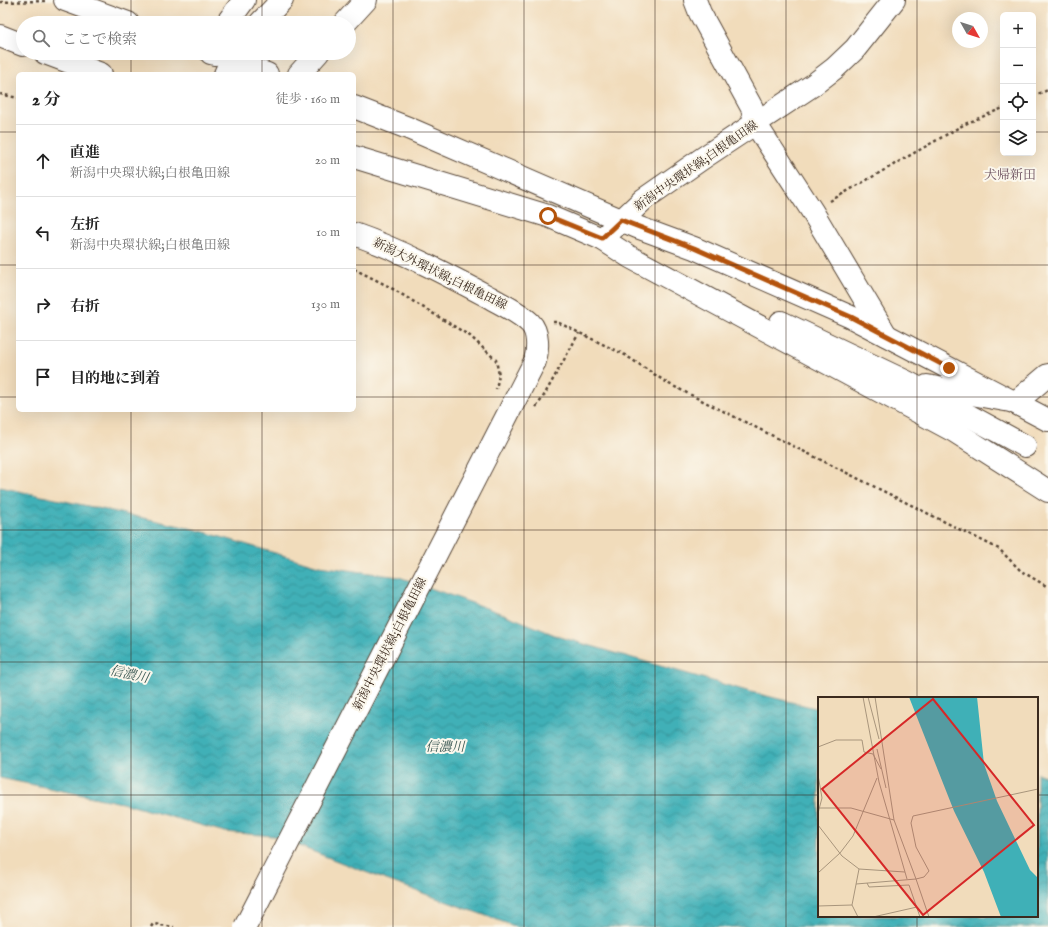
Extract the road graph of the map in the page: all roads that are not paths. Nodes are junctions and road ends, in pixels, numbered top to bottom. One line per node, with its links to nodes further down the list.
1 (66, 0): 7 (main road)
2 (244, 0): 8 (main road)
3 (282, 0): 9 (main road)
4 (366, 0): 10 (main road)
5 (695, 0): 22 (main road)
6 (894, 0): 22 (main road, 新潟中央環状線;白根亀田線)
7 (109, 16)
8 (232, 16)
9 (267, 16)
10 (351, 16)
11 (0, 36): 12 (main road)
12 (16, 42)
13 (64, 60): 17 (main road)
14 (227, 60): 18 (main road)
15 (234, 60): 19 (main road)
16 (312, 60): 20 (main road)
17 (96, 72)
18 (225, 72)
19 (262, 72)
20 (301, 72)
21 (356, 108): 24 (main road)
22 (756, 123): 24 (main road, 新潟中央環状線;白根亀田線); 27 (main road)
23 (356, 157): 26 (main road)
24 (621, 220): 26 (main road, 新潟中央環状線;白根亀田線); 27 (main road)
25 (356, 235): 28 (main road, 新潟大外環状線;白根亀田線)
26 (602, 238): 30 (main road); 34 (main road)
27 (886, 335): 31 (main road)
28 (535, 361): 35 (main road, 新潟中央環状線;白根亀田線, bridge)
29 (1048, 375): 31 (main road)
30 (907, 382): 31 (main road); 33 (main road)
31 (1016, 402): 32 (main road)
32 (1048, 420)
33 (1025, 446)
34 (1048, 491)
35 (244, 927)

